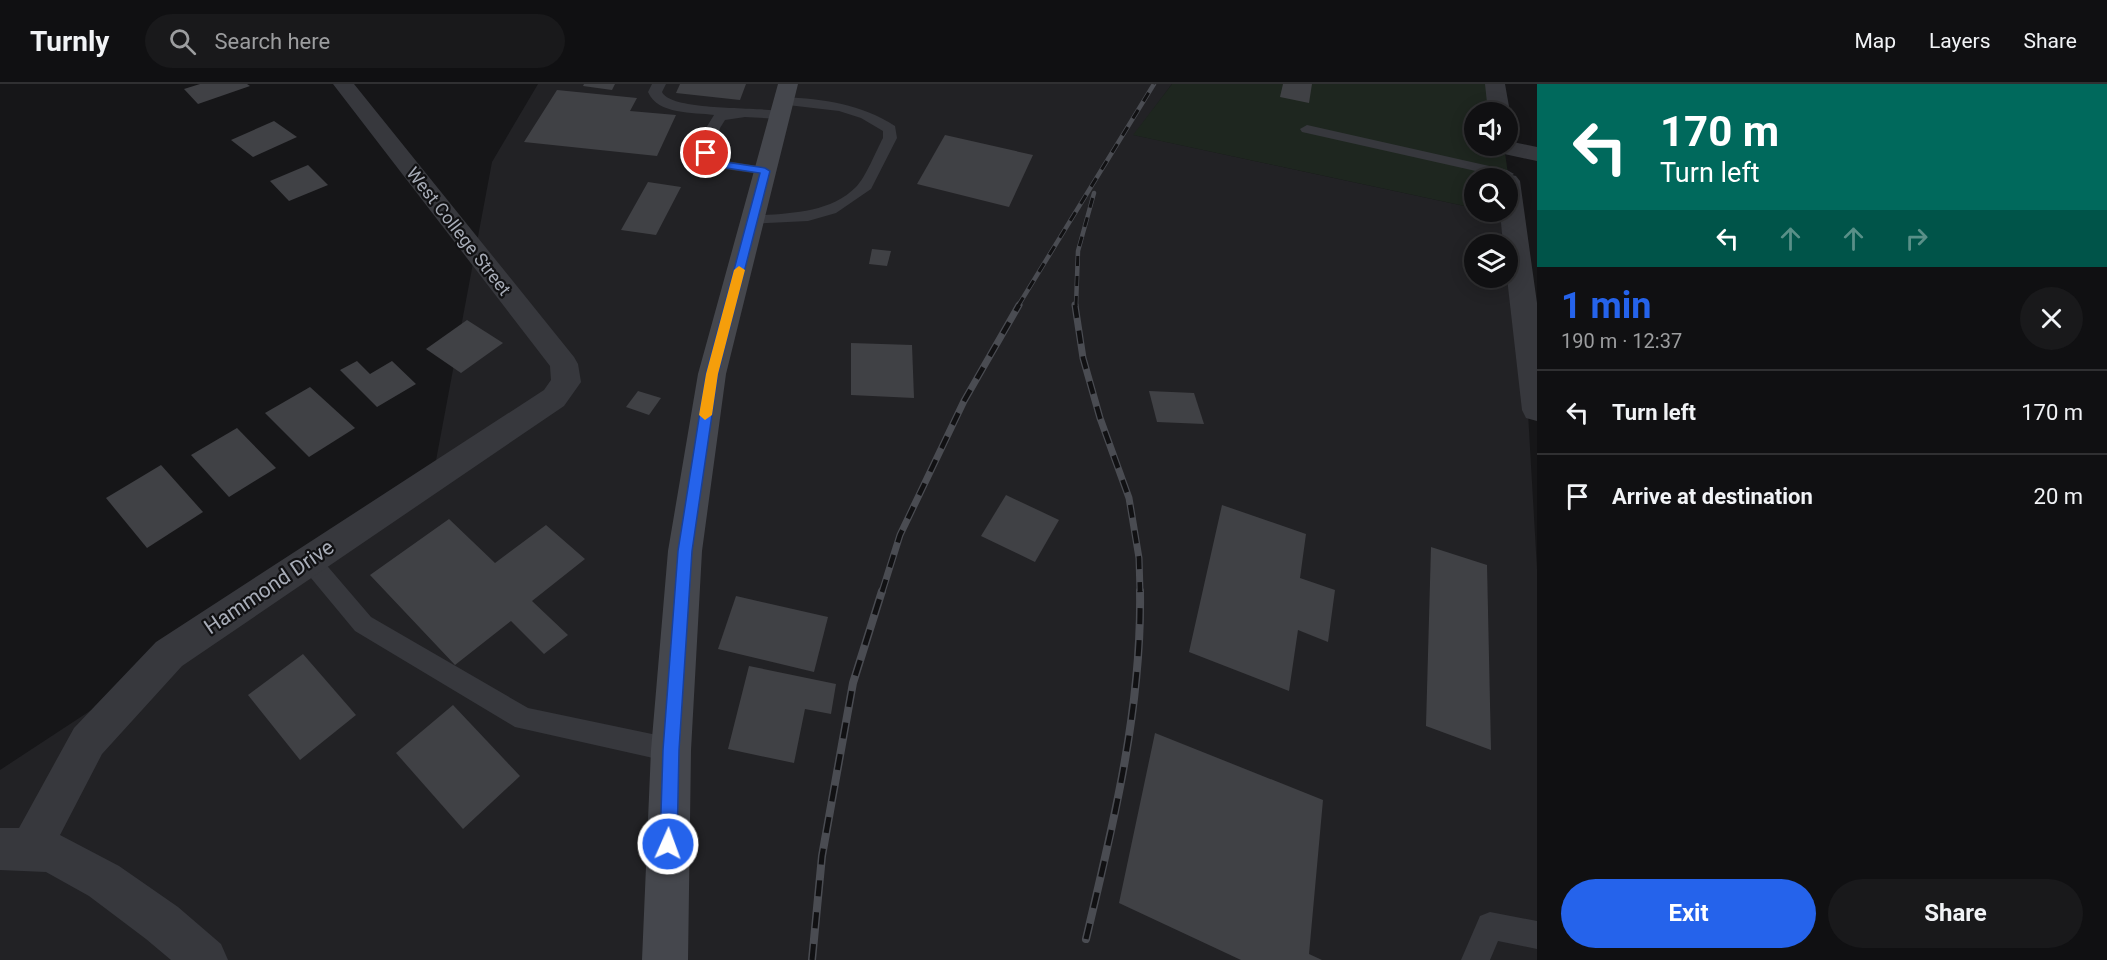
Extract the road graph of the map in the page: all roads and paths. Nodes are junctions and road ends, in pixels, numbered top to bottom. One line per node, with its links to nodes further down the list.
1 (343, 84): 14 (street, West College Street)
2 (659, 84): 6 (lane)
3 (1495, 84): 5 (street)
4 (784, 100): 6 (lane); 11 (street); 12 (lane)
5 (1498, 102)
6 (728, 113): 11 (lane)
7 (1307, 129): 10 (lane)
8 (1518, 150): 9 (street)
9 (1537, 154)
10 (1466, 168)
11 (765, 171): 12 (street)
12 (752, 221): 17 (street)
13 (1513, 222): 15 (street)
14 (566, 382): 16 (street, Hammond Drive)
15 (1537, 410)
16 (309, 560): 17 (lane); 18 (street, Hammond Drive)
17 (671, 750): 21 (street)
18 (15, 849): 20 (street, Hammond Drive)
19 (1537, 935): 22 (lane)
20 (205, 960)
21 (664, 960)
22 (1475, 960)

